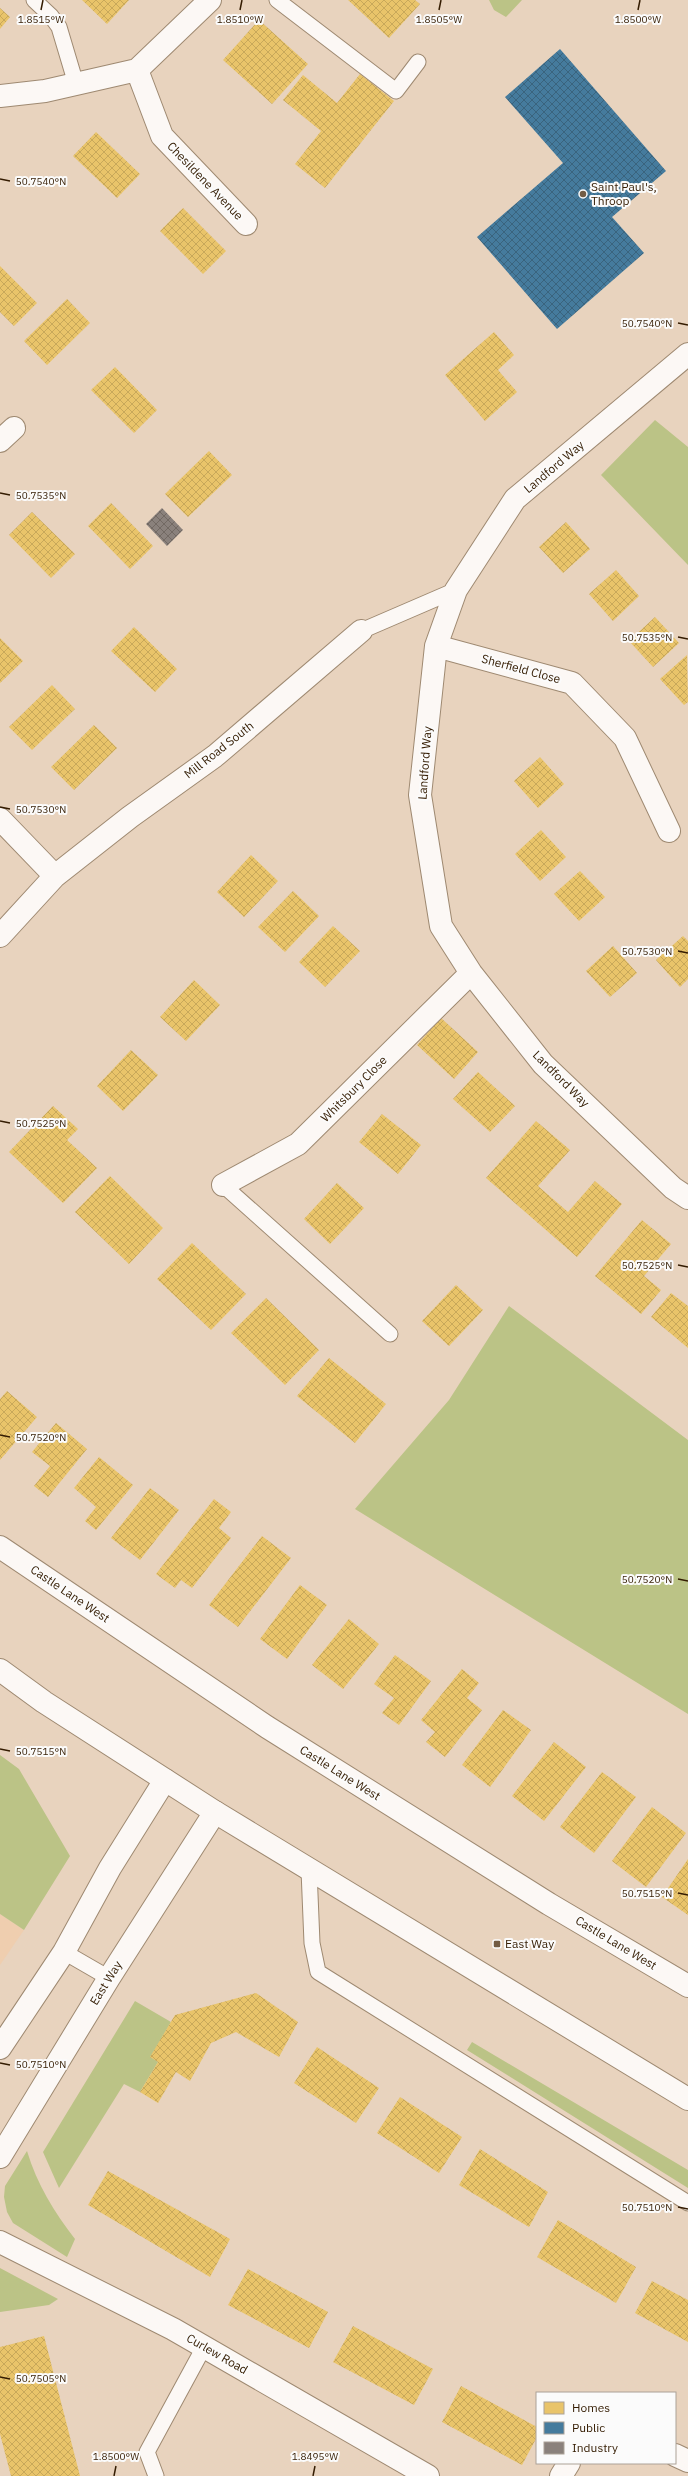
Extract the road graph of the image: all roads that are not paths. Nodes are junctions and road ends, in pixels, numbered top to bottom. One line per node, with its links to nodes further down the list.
1 (34, 0): 6 (lane)
2 (210, 0): 5 (street)
3 (277, 0): 4 (lane)
4 (418, 62)
5 (137, 70): 6 (street); 8 (street, Chesildene Avenue)
6 (76, 84): 7 (street)
7 (0, 96)
8 (246, 224)
9 (688, 354): 10 (street, Landford Way)
10 (456, 590): 11 (lane, Mill Road South); 12 (street, Landford Way)
11 (361, 632): 15 (street, Mill Road South)
12 (436, 646): 14 (street, Sherfield Close); 17 (street, Landford Way)
13 (0, 819): 15 (street)
14 (669, 831)
15 (55, 876): 16 (street, Mill Road South)
16 (0, 936)
17 (471, 973): 18 (street, Whitsbury Close); 19 (street, Landford Way)
18 (223, 1185): 20 (lane)
19 (688, 1198)
20 (390, 1334)
21 (0, 1547): 28 (street, Castle Lane West)
22 (0, 1670): 23 (street)
23 (165, 1780): 24 (street); 26 (street)
24 (215, 1812): 25 (street); 27 (street, East Way)
25 (309, 1870): 30 (street); 32 (lane)
26 (64, 1952): 27 (lane); 29 (street)
27 (109, 1978): 31 (street, East Way)
28 (688, 1986)
29 (0, 2048)
30 (688, 2099)
31 (0, 2157)
32 (688, 2203)
33 (0, 2242): 34 (street, Curlew Road)
34 (204, 2347): 38 (lane); 39 (street, Curlew Road)
35 (676, 2455): 36 (street)
36 (688, 2461)
37 (568, 2464): 40 (street)
38 (156, 2476)
39 (428, 2476)
40 (561, 2476)

